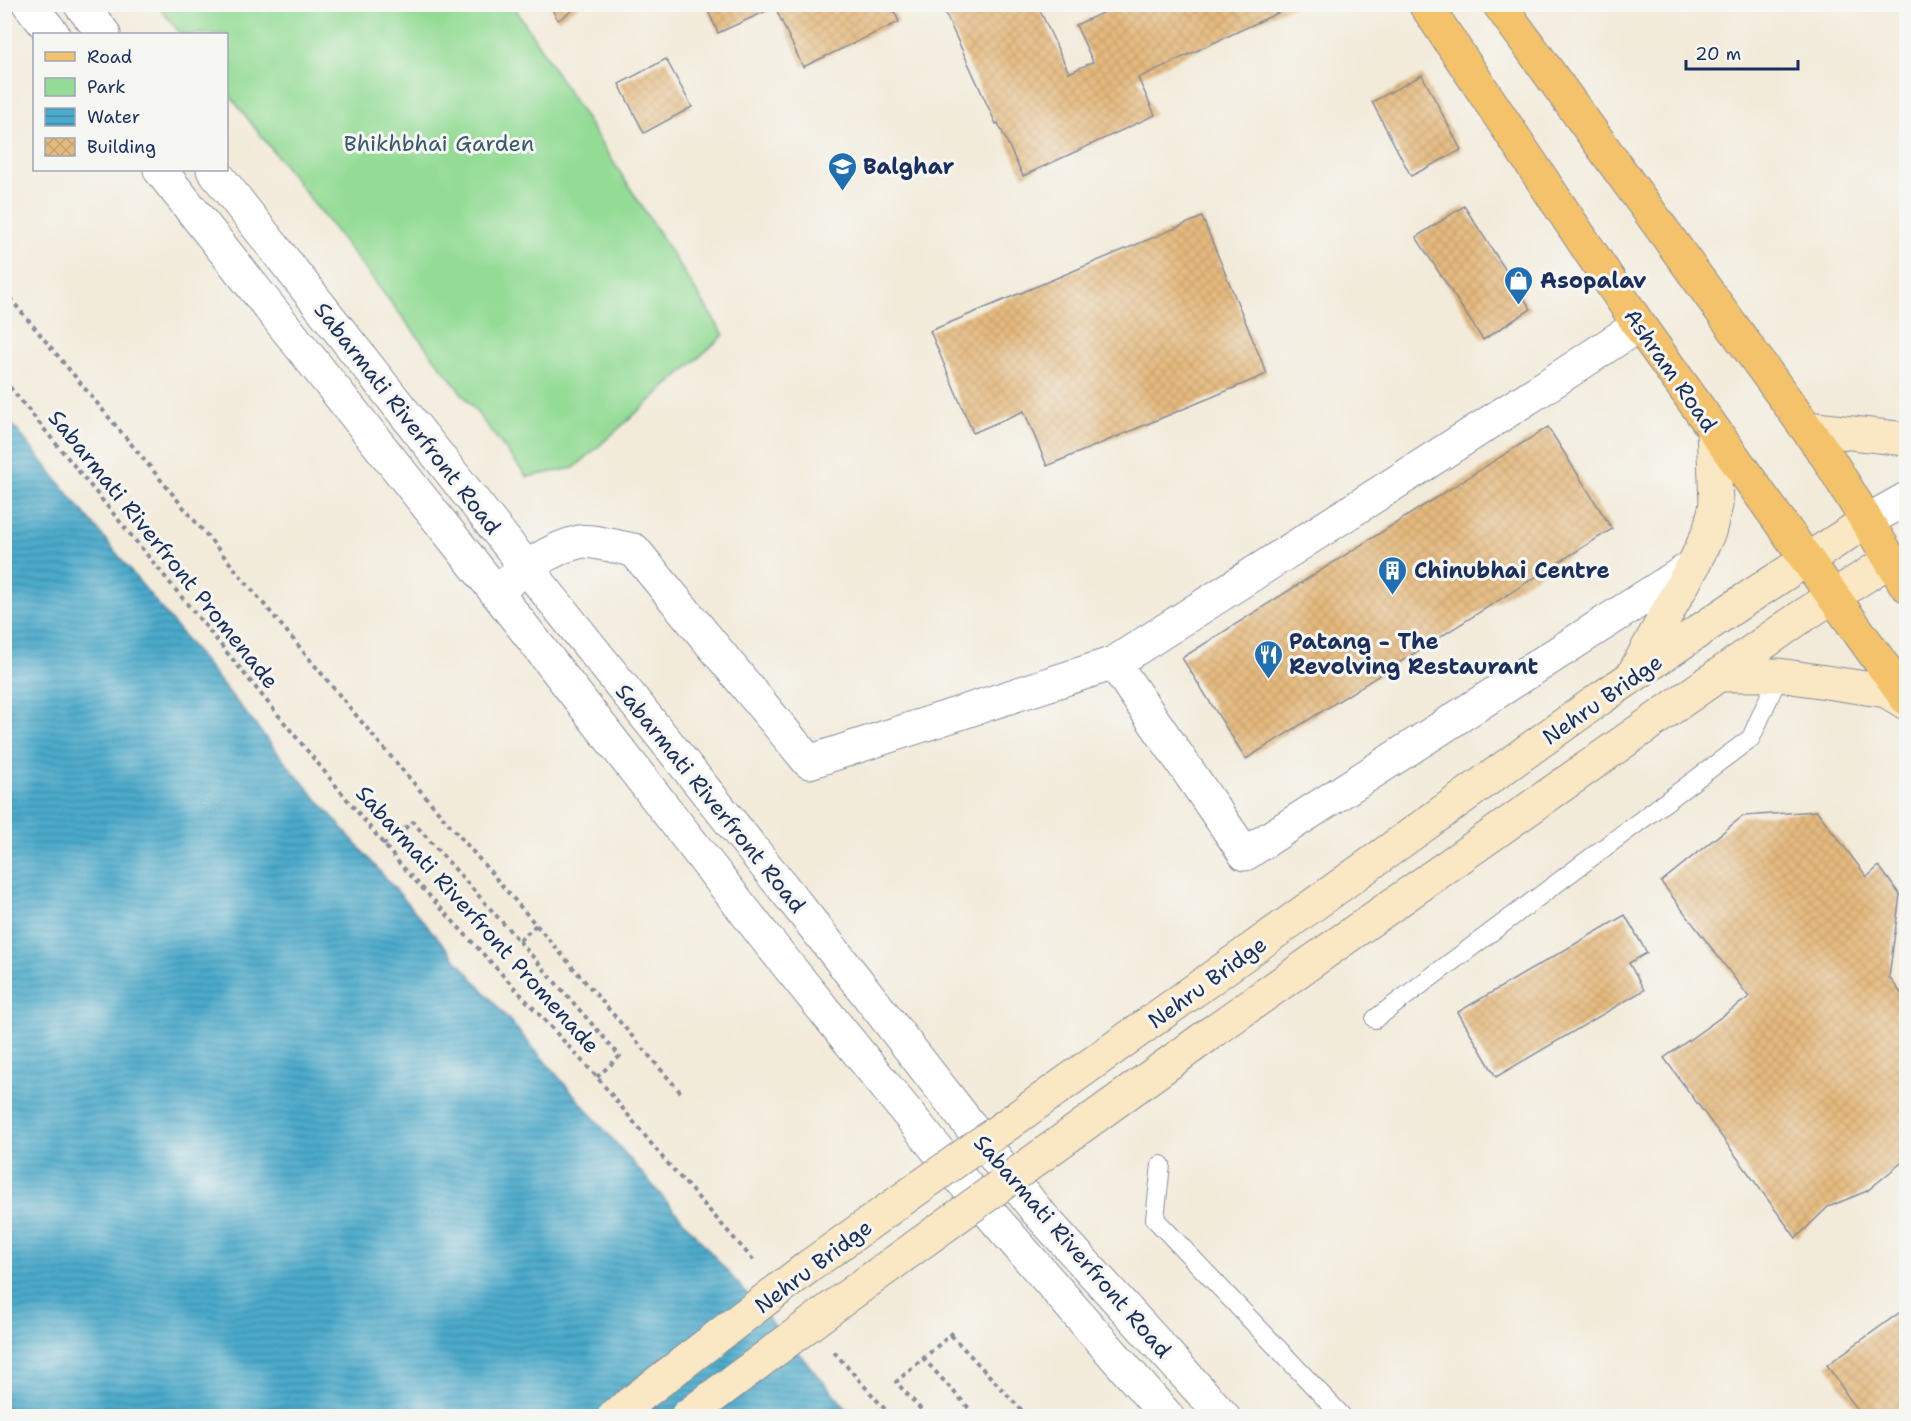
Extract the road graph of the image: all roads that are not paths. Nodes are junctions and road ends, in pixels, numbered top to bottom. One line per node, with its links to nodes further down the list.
1 (29, 4): 5 (street)
2 (80, 4): 6 (street)
3 (1425, 4): 9 (main road, Ashram Road)
4 (1499, 4): 10 (main road)
5 (52, 33)
6 (103, 33)
7 (161, 171): 19 (street, Sabarmati Riverfront Road)
8 (214, 171): 18 (street, Sabarmati Riverfront Road)
9 (1639, 325): 11 (main road, Ashram Road); 21 (street)
10 (1807, 428): 12 (main road); 14 (main road)
11 (1713, 429): 15 (main road, Ashram Road); 17 (main road)
12 (1906, 439)
13 (1906, 499): 14 (street)
14 (1867, 521): 15 (main road, Nehru Bridge); 16 (main road)
15 (1808, 559): 20 (main road, Ashram Road); 24 (main road, Nehru Bridge)
16 (1902, 565): 20 (main road, Nehru Bridge)
17 (1693, 566): 21 (street); 24 (main road)
18 (526, 567): 19 (street); 21 (street); 32 (street, Sabarmati Riverfront Road)
19 (496, 592): 31 (street, Sabarmati Riverfront Road)
20 (1833, 596): 22 (main road, Nehru Bridge); 25 (main road, Ashram Road)
21 (1114, 663)
22 (1718, 675): 23 (main road); 30 (main road, Nehru Bridge, bridge)
23 (1779, 675): 26 (main road); 27 (lane)
24 (1631, 678): 29 (main road, Nehru Bridge, bridge)
25 (1906, 698)
26 (1906, 704)
27 (1375, 1019)
28 (1161, 1165): 33 (lane)
29 (614, 1416)
30 (687, 1416)
31 (1167, 1416)
32 (1223, 1416)
33 (1342, 1416)

